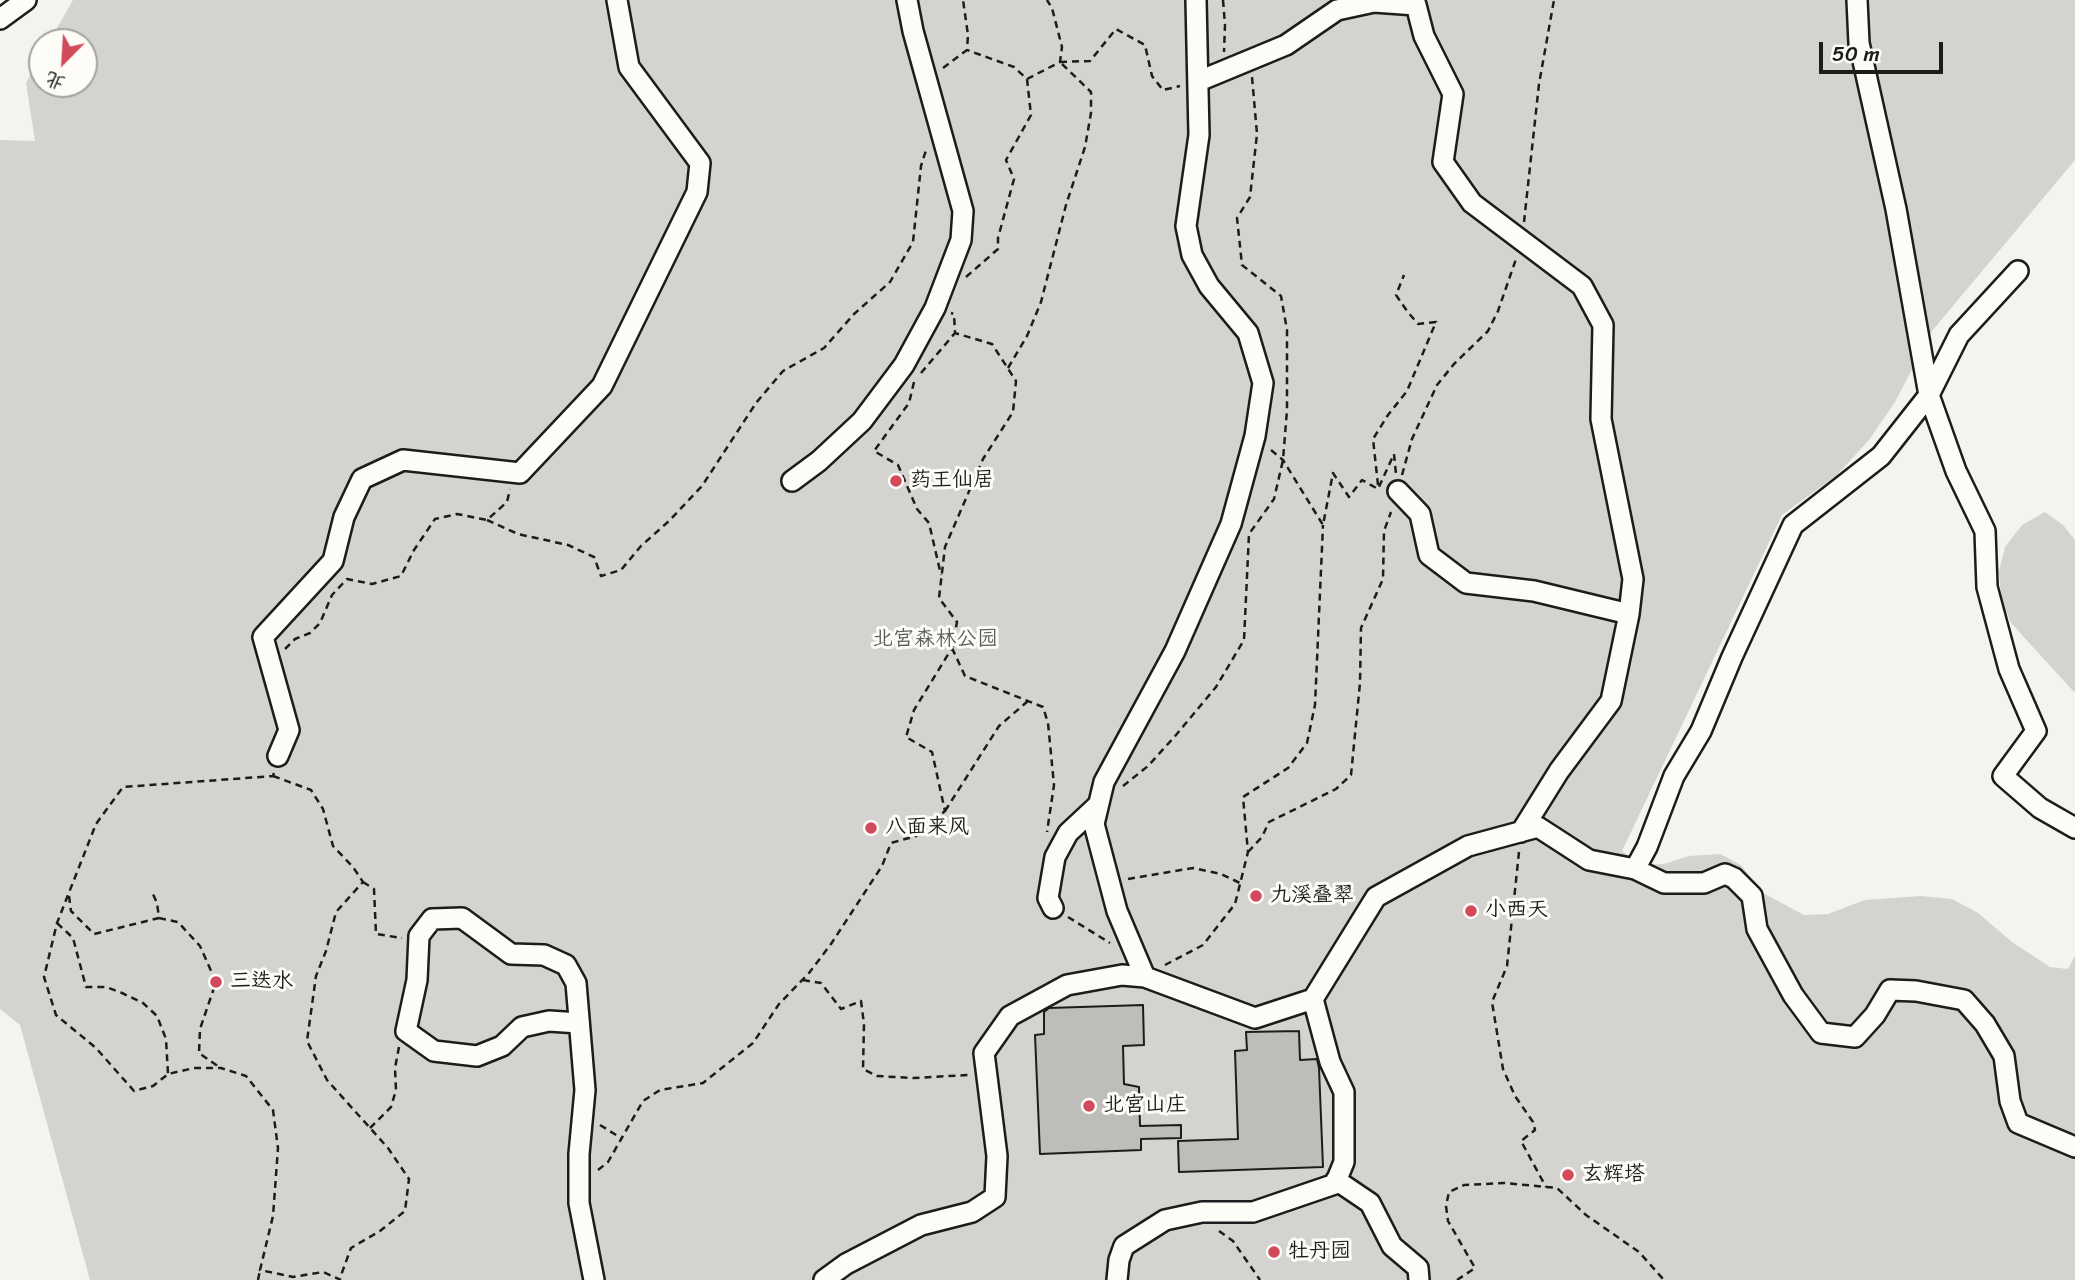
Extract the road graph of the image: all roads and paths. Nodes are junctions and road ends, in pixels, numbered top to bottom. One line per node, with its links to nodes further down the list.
1 (26, 0): 10 (street)
2 (618, 0): 30 (street)
3 (907, 0): 15 (street)
4 (963, 0): 11 (path)
5 (1047, 0): 12 (path)
6 (1196, 0): 16 (street)
7 (1223, 0): 13 (path)
8 (1554, 0): 18 (path)
9 (1857, 0): 28 (street)
10 (0, 19)
11 (967, 50): 14 (path); 15 (path)
12 (1060, 62): 14 (path); 16 (path); 26 (path)
13 (1222, 72): 16 (street); 18 (street)
14 (1027, 79): 21 (path)
15 (927, 80): 17 (street)
16 (1199, 81): 29 (street)
17 (936, 114): 23 (street); 34 (path)
18 (1521, 240): 33 (path); 37 (street)
19 (2018, 271): 28 (street)
20 (1404, 275): 32 (path)
21 (960, 282)
22 (956, 304): 24 (path)
23 (935, 308): 24 (path); 27 (street)
24 (954, 314): 25 (path)
25 (955, 333): 26 (path); 27 (path)
26 (1008, 368): 36 (path)
27 (909, 373): 31 (street); 36 (path)
28 (1929, 395): 45 (street); 49 (street)
29 (1255, 436): 35 (path); 43 (street)
30 (513, 472): 34 (path); 39 (street)
31 (792, 481)
32 (1378, 489): 33 (path); 35 (path)
33 (1398, 491): 37 (street); 47 (path)
34 (487, 520): 39 (path)
35 (1323, 525): 47 (path)
36 (942, 578): 38 (path)
37 (1629, 614): 46 (street)
38 (952, 648): 40 (path); 44 (path)
39 (270, 662): 41 (street)
40 (1028, 701): 44 (path); 48 (path)
41 (278, 756): 42 (path)
42 (273, 776): 51 (path); 54 (path)
43 (1098, 805): 48 (street); 50 (street)
44 (945, 811): 60 (path)
45 (2075, 828)
46 (1521, 831): 49 (street); 61 (street); 73 (path)
47 (1248, 852): 52 (path)
48 (1055, 857): 55 (street)
49 (1635, 869): 70 (street)
50 (1109, 882): 52 (path); 59 (street)
51 (363, 883): 58 (path); 68 (path)
52 (1240, 883): 59 (path)
53 (152, 892): 56 (path)
54 (69, 893): 56 (path); 57 (path)
55 (1053, 908): 59 (path)
56 (159, 918): 64 (path)
57 (57, 922): 66 (path); 66 (path)
58 (419, 936): 62 (street); 63 (street)
59 (1141, 968): 61 (street); 65 (street)
60 (802, 980): 65 (path); 69 (path)
61 (1312, 999): 71 (street)
62 (579, 1023): 63 (street); 67 (street)
63 (406, 1031): 68 (path)
64 (221, 1068): 66 (path); 75 (path)
65 (986, 1073): 79 (street)
66 (168, 1074)
67 (584, 1114): 69 (path); 72 (street)
68 (370, 1128): 76 (path)
69 (621, 1138): 72 (path)
70 (2075, 1147)
71 (1336, 1180): 74 (street); 82 (street)
72 (579, 1185): 78 (street)
73 (1546, 1187): 83 (path); 84 (path)
74 (1193, 1214): 80 (street); 81 (path)
75 (260, 1270): 76 (path); 77 (path)
76 (341, 1279)
77 (258, 1280)
78 (594, 1280)
79 (824, 1280)
80 (1117, 1280)
81 (1260, 1280)
82 (1419, 1280)
83 (1457, 1280)
84 (1664, 1280)

